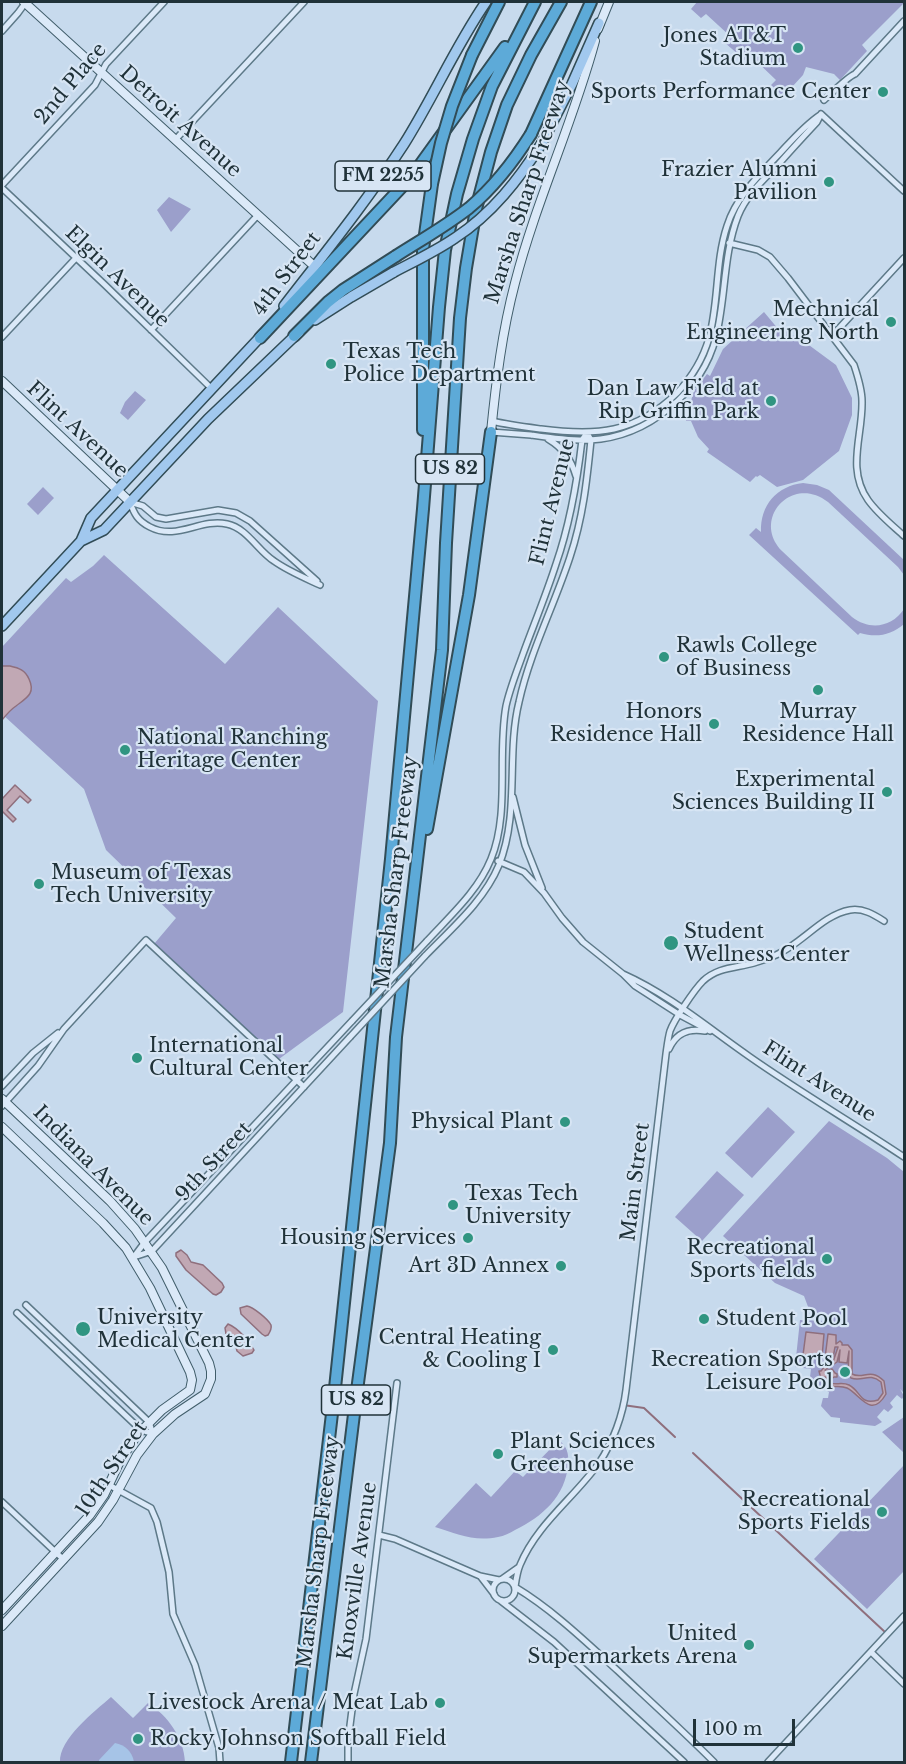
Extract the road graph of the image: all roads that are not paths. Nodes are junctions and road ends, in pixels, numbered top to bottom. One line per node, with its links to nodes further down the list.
1 (25, 2): 12 (street); 13 (street, Detroit Avenue)
2 (164, 2): 13 (street, 2nd Place)
3 (304, 2): 16 (street)
4 (486, 2): 24 (main road, 4th Street / FM 2255)
5 (499, 2): 40 (highway, bridge)
6 (535, 2): 29 (highway); 40 (highway, Marsha Sharp Freeway / US 82)
7 (561, 2): 49 (highway, Marsha Sharp Freeway / US 82)
8 (591, 2): 26 (highway, bridge)
9 (609, 2): 11 (street, Marsha Sharp Freeway)
10 (904, 21): 14 (street)
11 (599, 23): 26 (main road, FM 2255, bridge); 32 (street, Marsha Sharp Freeway)
12 (2, 31)
13 (101, 73): 16 (street, Detroit Avenue); 17 (street, 2nd Place)
14 (824, 99)
15 (821, 114): 18 (street); 20 (street); 21 (street)
16 (175, 140): 19 (street, Detroit Avenue)
17 (2, 186): 22 (street, Elgin Avenue)
18 (904, 191)
19 (258, 215): 24 (street, Detroit Avenue); 25 (street)
20 (723, 242): 21 (street); 33 (street)
21 (730, 243): 27 (street); 36 (street)
22 (76, 258): 25 (street, Elgin Avenue); 28 (street)
23 (904, 258): 27 (street)
24 (314, 266): 29 (main road, 4th Street / FM 2255)
25 (152, 330): 31 (street, Elgin Avenue)
26 (294, 336): 39 (main road, 4th Street / FM 2255)
27 (832, 336): 41 (street)
28 (2, 337)
29 (260, 338): 31 (main road, 4th Street / FM 2255)
30 (2, 381): 38 (street, Flint Avenue)
31 (212, 389): 38 (main road, 4th Street / FM 2255)
32 (491, 426): 33 (street); 34 (street); 49 (highway)
33 (587, 433): 35 (street, Flint Avenue); 36 (street, Flint Avenue)
34 (544, 437): 35 (street); 37 (street)
35 (582, 440): 36 (street); 37 (street, Flint Avenue)
36 (591, 440): 44 (street, Flint Avenue)
37 (577, 481): 45 (street, Flint Avenue)
38 (117, 490): 39 (street, Flint Avenue); 42 (main road, 4th Street / FM 2255)
39 (130, 502): 39 (street, Flint Avenue); 42 (main road, 4th Street / FM 2255)
40 (423, 509): 91 (highway, Marsha Sharp Freeway / US 82)
41 (904, 536)
42 (81, 541): 43 (main road, 4th Street / FM 2255)
43 (2, 626)
44 (511, 789): 46 (street, Flint Avenue); 47 (street, Flint Avenue)
45 (492, 858): 46 (street, Flint Avenue); 56 (street, 9th Street, bridge)
46 (500, 862): 47 (street, Flint Avenue); 58 (street, 9th Street, bridge)
47 (544, 893): 50 (street, Flint Avenue)
48 (884, 921): 51 (street, Main Street)
49 (406, 953): 95 (highway, Marsha Sharp Freeway / US 82)
50 (623, 974): 51 (street, Flint Avenue); 52 (street, Flint Avenue)
51 (683, 1009): 52 (street, Main Street); 54 (street, Flint Avenue)
52 (680, 1015): 54 (street, Flint Avenue); 55 (street, Main Street)
53 (64, 1029): 56 (street); 57 (street); 59 (street)
54 (716, 1033): 55 (street); 61 (street, Flint Avenue)
55 (666, 1057): 79 (street, Main Street)
56 (297, 1080): 58 (street); 62 (street, 9th Street)
57 (2, 1086)
58 (304, 1087): 63 (street, 9th Street)
59 (3, 1103): 62 (street, Indiana Avenue)
60 (2, 1127): 64 (street, Indiana Avenue)
61 (904, 1157)
62 (145, 1242): 63 (street, Indiana Avenue); 64 (street, 9th Street)
63 (152, 1251): 64 (street, 9th Street); 69 (street, Indiana Avenue)
64 (133, 1258): 68 (street, Indiana Avenue)
65 (26, 1305): 70 (street)
66 (17, 1313): 71 (street)
67 (397, 1383): 76 (street, Knoxville Avenue)
68 (191, 1386): 70 (street, 10th Street)
69 (207, 1391): 72 (street, 10th Street)
70 (149, 1422): 71 (street, 10th Street); 72 (street)
71 (141, 1430): 72 (street); 73 (street, 10th Street)
72 (153, 1434): 74 (street, 10th Street)
73 (109, 1485): 74 (street); 77 (street, 10th Street)
74 (118, 1490): 78 (street, 10th Street); 92 (street)
75 (2, 1502): 77 (street)
76 (380, 1535): 80 (street); 96 (street, Knoxville Avenue)
77 (56, 1552): 78 (street); 85 (street, 10th Street)
78 (64, 1560): 86 (street, 10th Street)
79 (520, 1565): 81 (street, Main Street); 82 (street, Main Street)
80 (480, 1576): 81 (street); 83 (street)
81 (501, 1580): 82 (street); 83 (street)
82 (514, 1587): 84 (street); 98 (street)
83 (494, 1594): 84 (street)
84 (501, 1601): 97 (street)
85 (2, 1608): 86 (street)
86 (12, 1615): 88 (street, 10th Street)
87 (904, 1616): 89 (street)
88 (2, 1626)
89 (871, 1652): 90 (street); 99 (street)
90 (904, 1684)
91 (297, 1713): 93 (highway); 94 (highway, Marsha Sharp Freeway / US 82)
92 (220, 1762)
93 (285, 1762)
94 (291, 1762)
95 (311, 1762)
96 (348, 1762)
97 (684, 1762)
98 (714, 1762)
99 (768, 1762)

